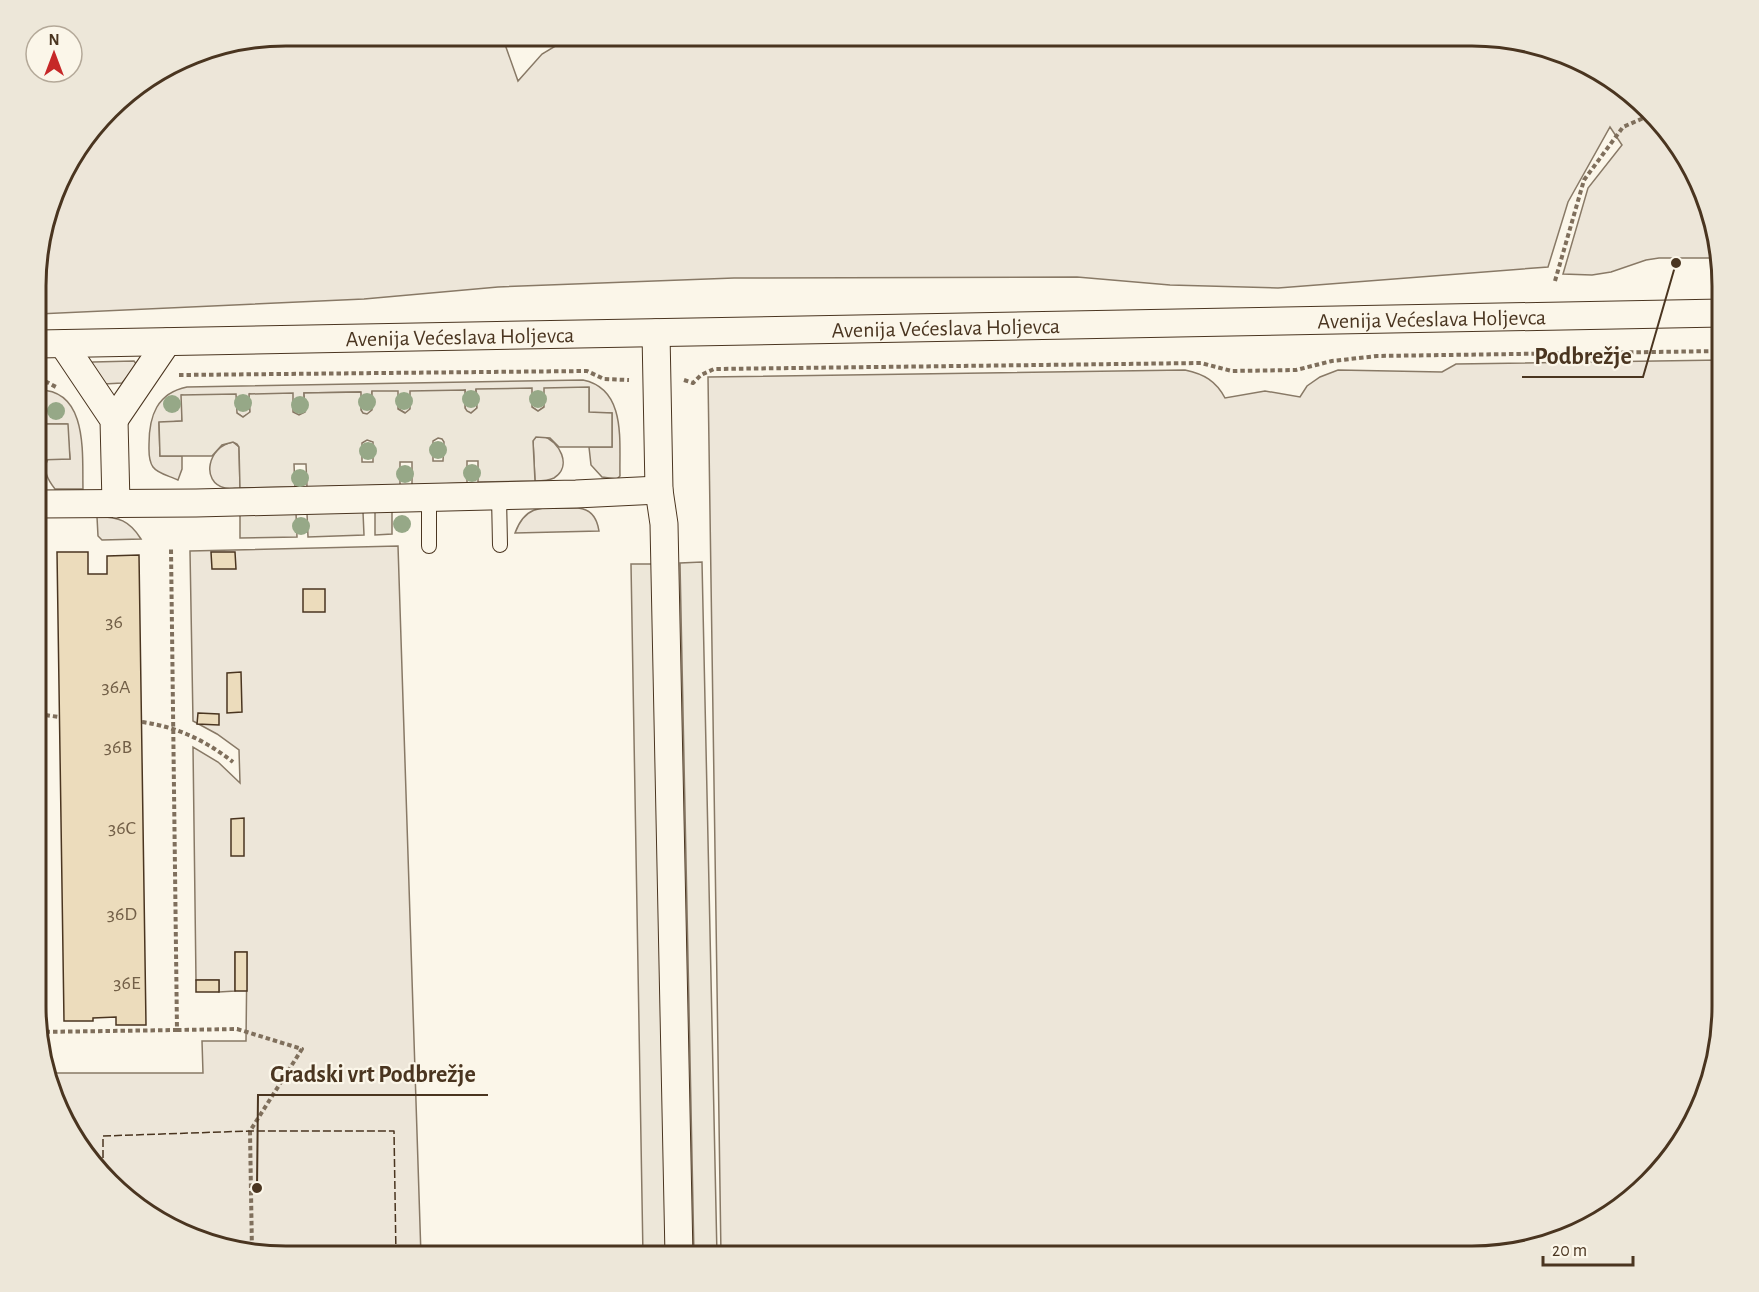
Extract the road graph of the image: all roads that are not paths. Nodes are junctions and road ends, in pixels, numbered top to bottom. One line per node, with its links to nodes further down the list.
1 (1712, 313): 2 (street, Avenija Većeslava Holjevca)
2 (656, 333): 3 (street, Avenija Većeslava Holjevca); 6 (street)
3 (167, 342): 4 (street, Avenija Većeslava Holjevca); 5 (street)
4 (50, 344): 5 (street, Avenija Većeslava Holjevca)
5 (114, 420): 10 (street)
6 (659, 490): 7 (street); 13 (street)
7 (499, 496): 8 (street); 11 (lane)
8 (429, 497): 10 (street); 12 (lane)
9 (46, 504): 10 (street)
10 (116, 504)
11 (500, 545)
12 (429, 546)
13 (679, 1246)

